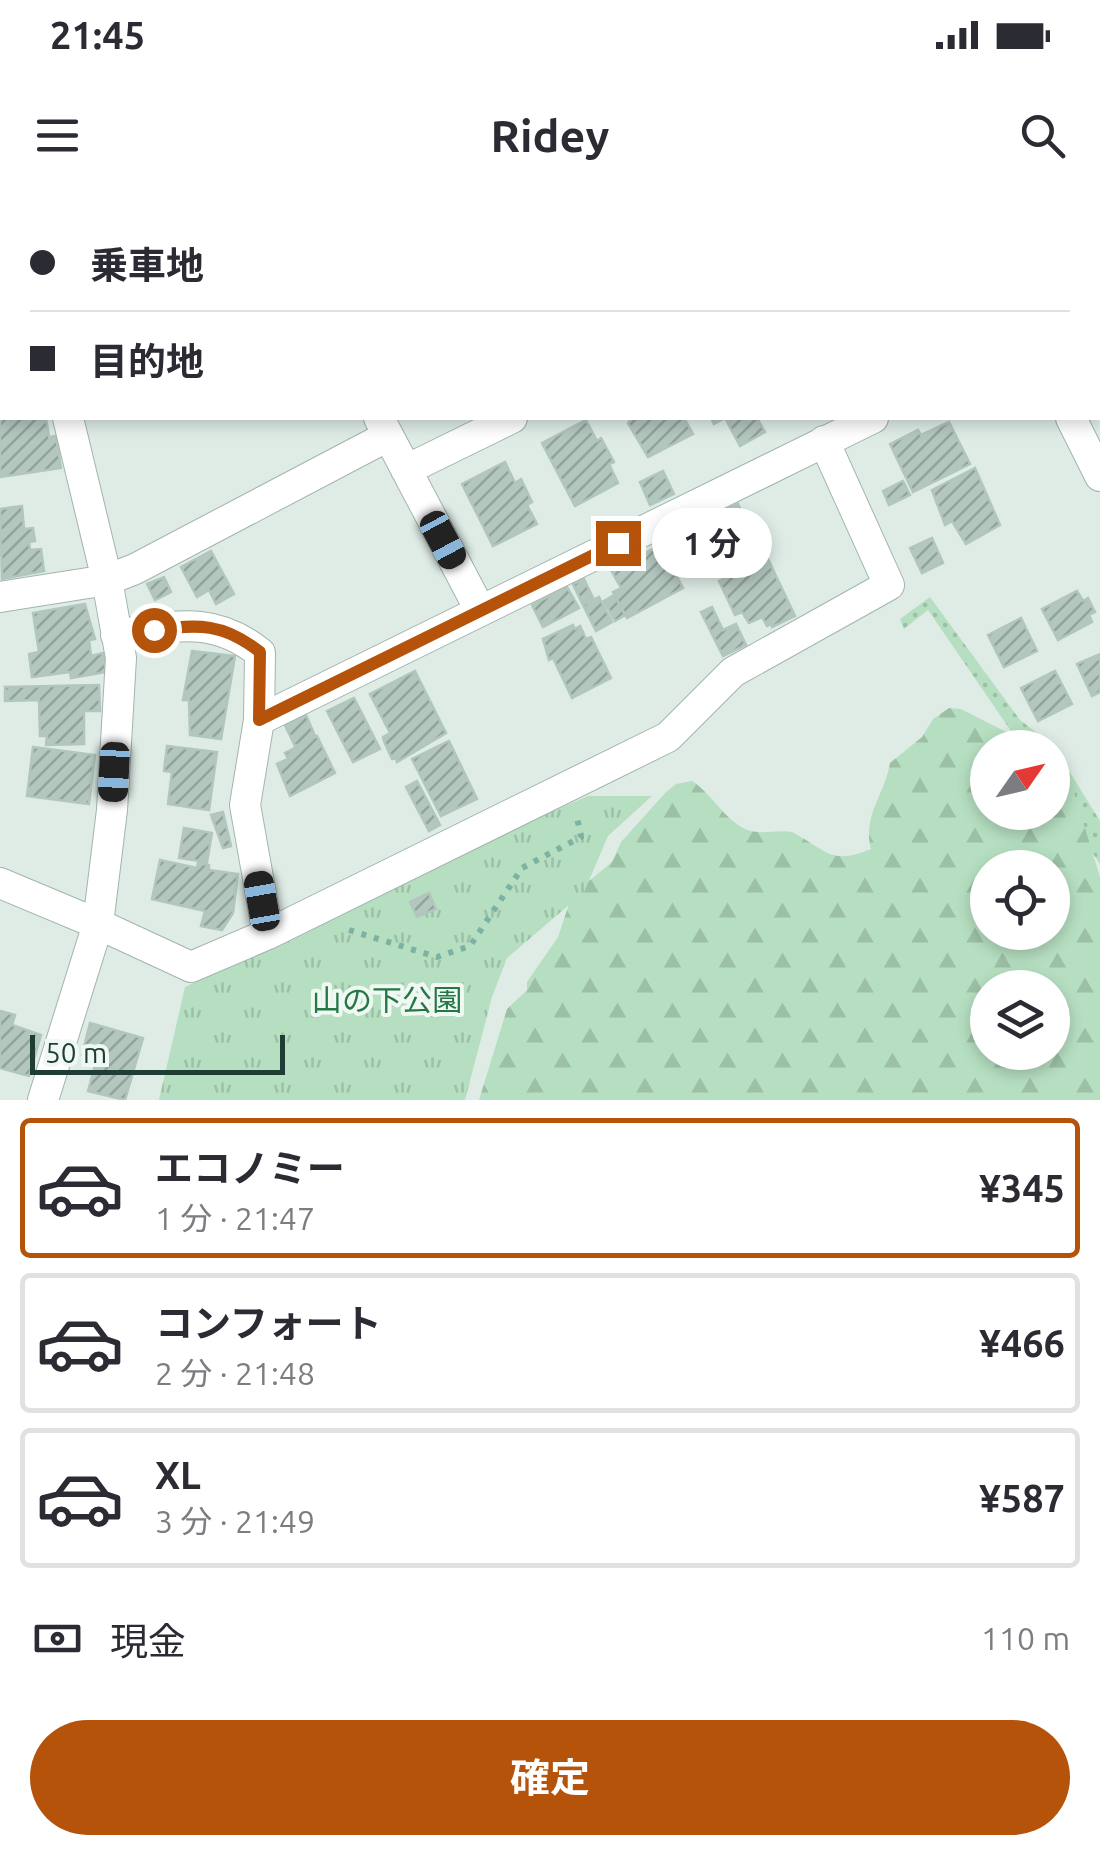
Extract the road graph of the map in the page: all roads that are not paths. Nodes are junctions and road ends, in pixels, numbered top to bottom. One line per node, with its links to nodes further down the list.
1 (68, 420): 9 (street)
2 (508, 420): 7 (street)
3 (869, 420): 6 (street)
4 (1072, 420): 8 (street)
5 (384, 426): 7 (street); 9 (street)
6 (824, 442): 11 (street); 16 (street)
7 (406, 470): 11 (street)
8 (1100, 476)
9 (107, 580): 10 (street); 12 (street)
10 (0, 597)
11 (480, 610): 13 (street)
12 (116, 635): 13 (street); 15 (street)
13 (259, 720): 16 (street)
14 (0, 884): 15 (street)
15 (98, 924): 16 (street); 17 (street)
16 (268, 934)
17 (43, 1100)

